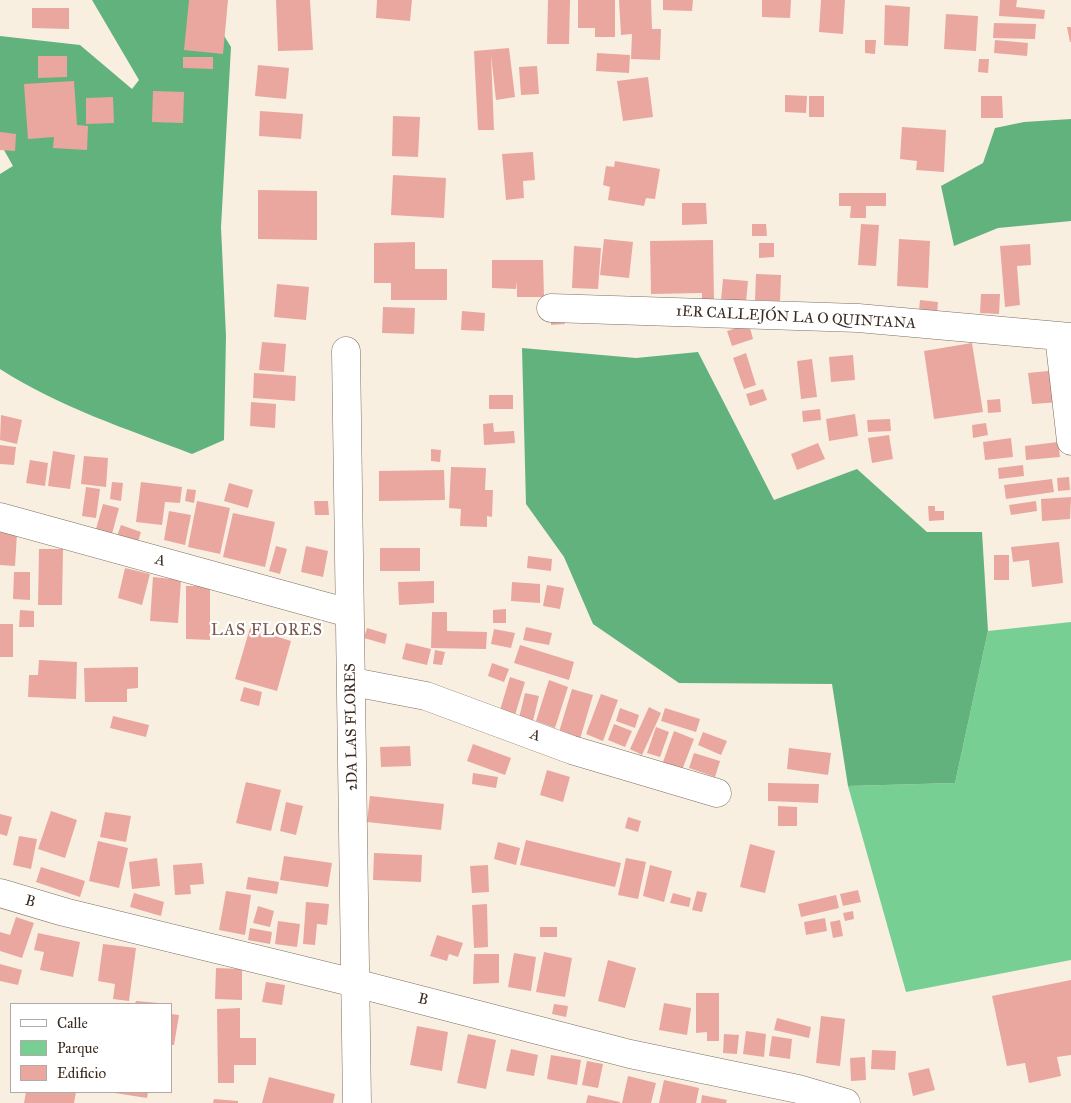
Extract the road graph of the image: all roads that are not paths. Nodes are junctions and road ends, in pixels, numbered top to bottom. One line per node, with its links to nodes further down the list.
1 (551, 308): 2 (street, 1ER CALLEJÓN LA O QUINTANA)
2 (1065, 336): 4 (street)
3 (346, 351): 6 (street, 2DA LAS FLORES)
4 (1071, 441)
5 (0, 517): 6 (street, A)
6 (349, 613): 7 (street, 2DA LAS FLORES)
7 (352, 682): 8 (street, A); 10 (street, 2DA LAS FLORES)
8 (717, 793)
9 (0, 894): 10 (street, B)
10 (356, 983): 11 (street, 2DA LAS FLORES); 12 (street, B)
11 (357, 1103)
12 (846, 1103)

